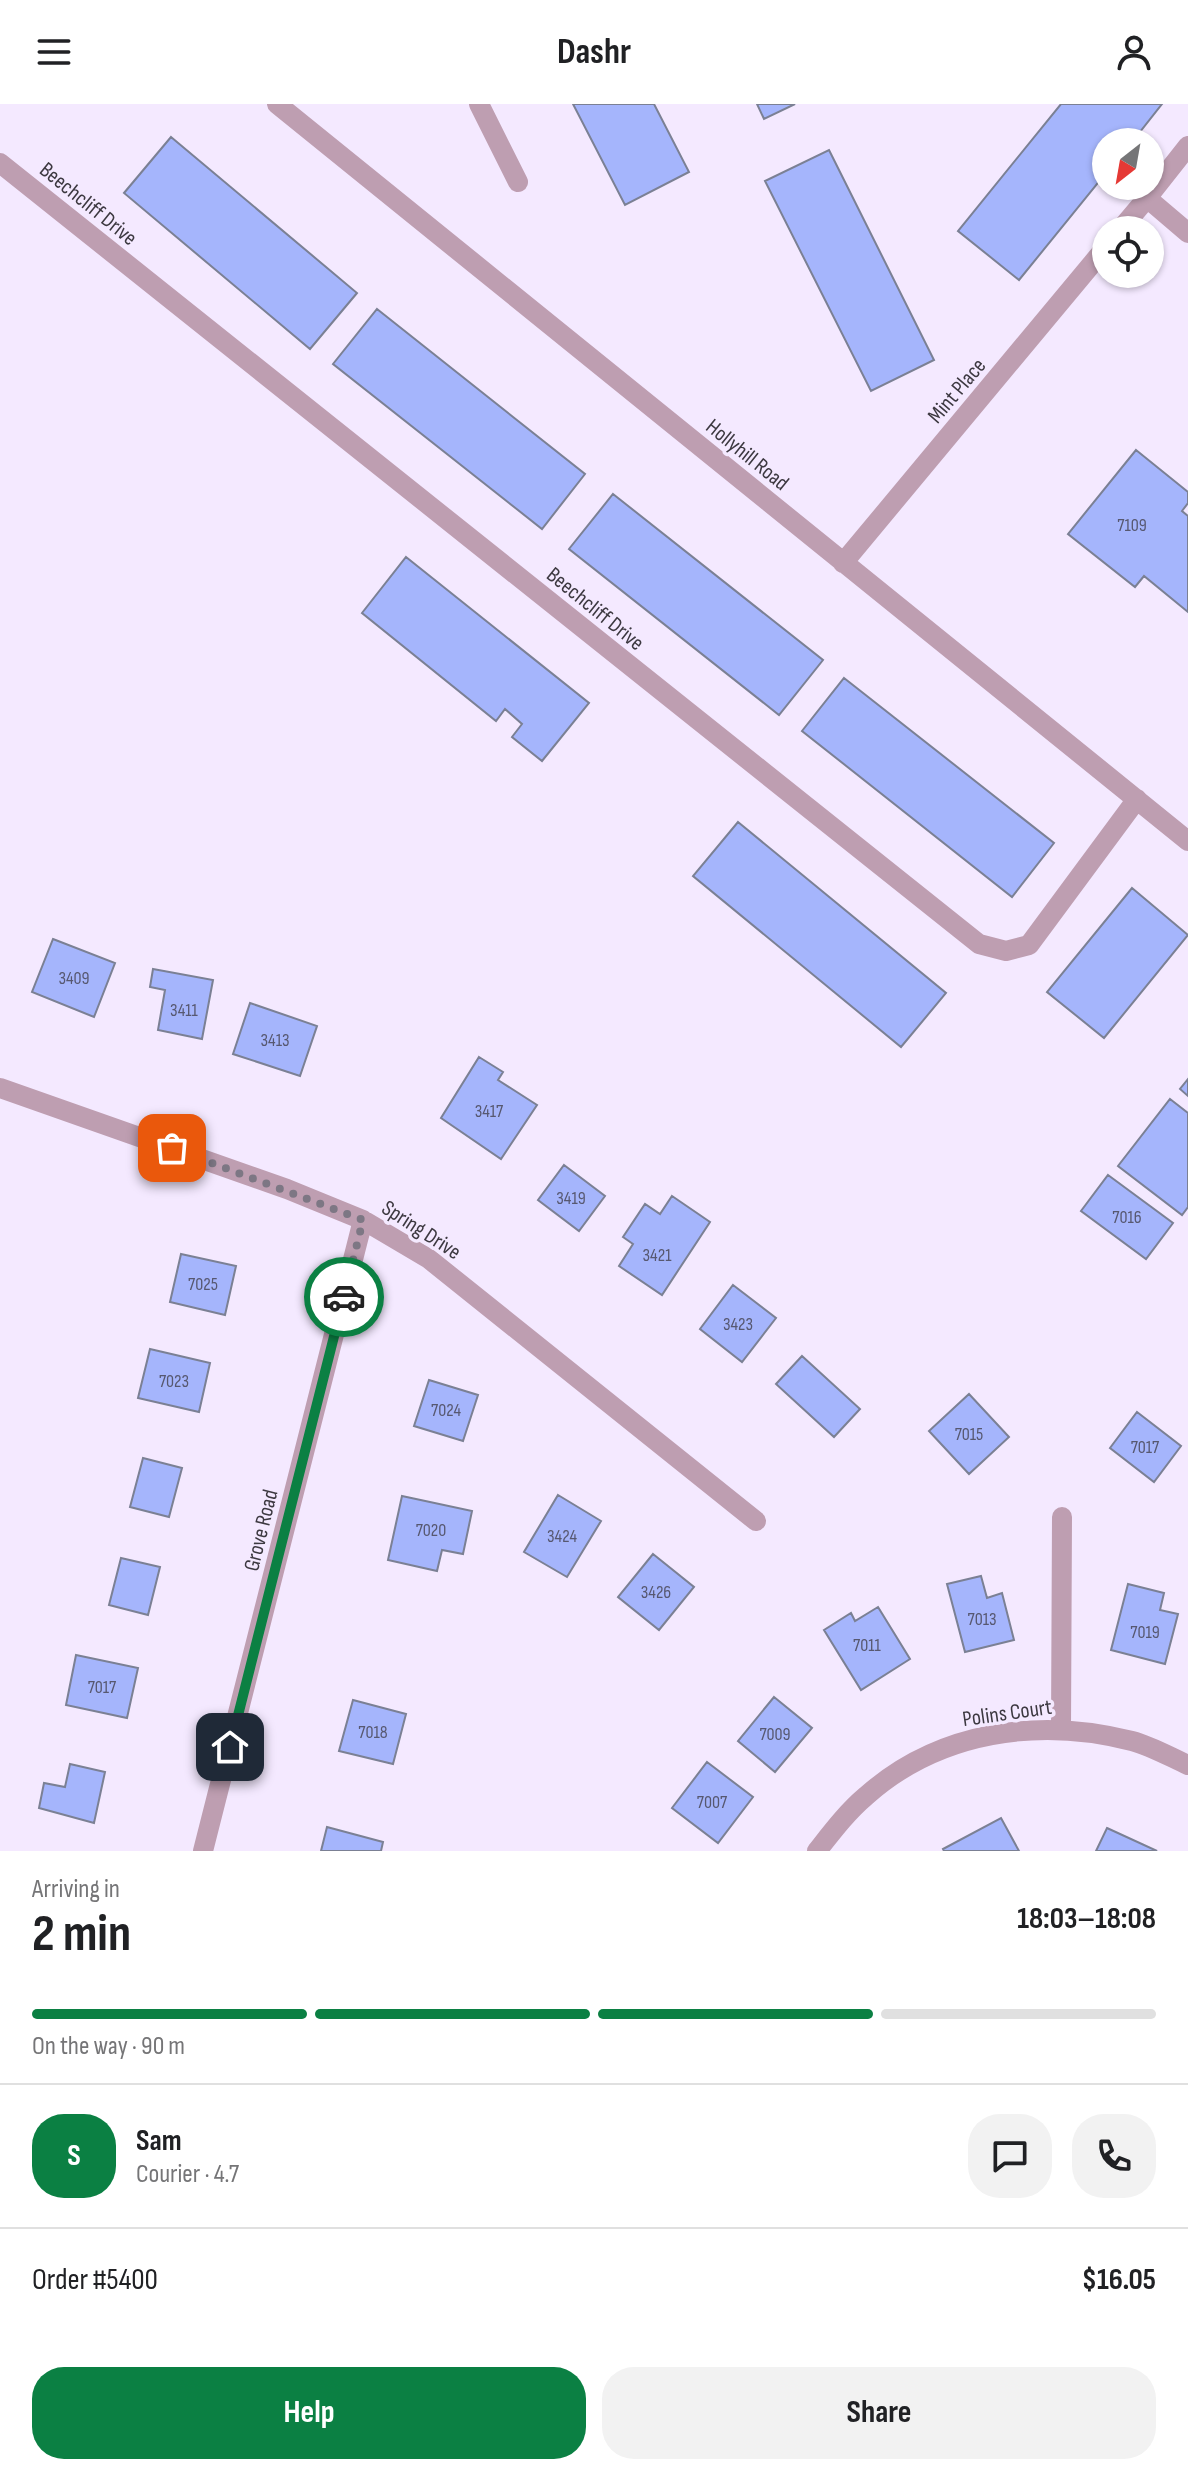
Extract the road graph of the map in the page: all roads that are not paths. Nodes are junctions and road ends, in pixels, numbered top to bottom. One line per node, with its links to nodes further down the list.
1 (277, 104): 12 (street, Hollyhill Road)
2 (479, 104): 6 (street)
3 (1188, 146): 5 (street)
4 (0, 163): 13 (street, Beechcliff Drive)
5 (1164, 176)
6 (518, 182)
7 (1145, 200): 9 (street)
8 (1149, 200): 10 (street)
9 (1132, 216)
10 (1188, 233)
11 (1092, 264): 12 (street, Mint Place)
12 (843, 563): 13 (street, Hollyhill Road)
13 (1137, 799): 14 (street, Hollyhill Road)
14 (1188, 841)
15 (0, 1088): 16 (street, Spring Drive)
16 (363, 1220): 18 (street, Spring Drive); 21 (street, Grove Road)
17 (1062, 1517): 19 (street)
18 (756, 1521)
19 (1061, 1728): 20 (street, Polins Court); 22 (street, Polins Court)
20 (1188, 1765)
21 (203, 1851)
22 (817, 1851)

